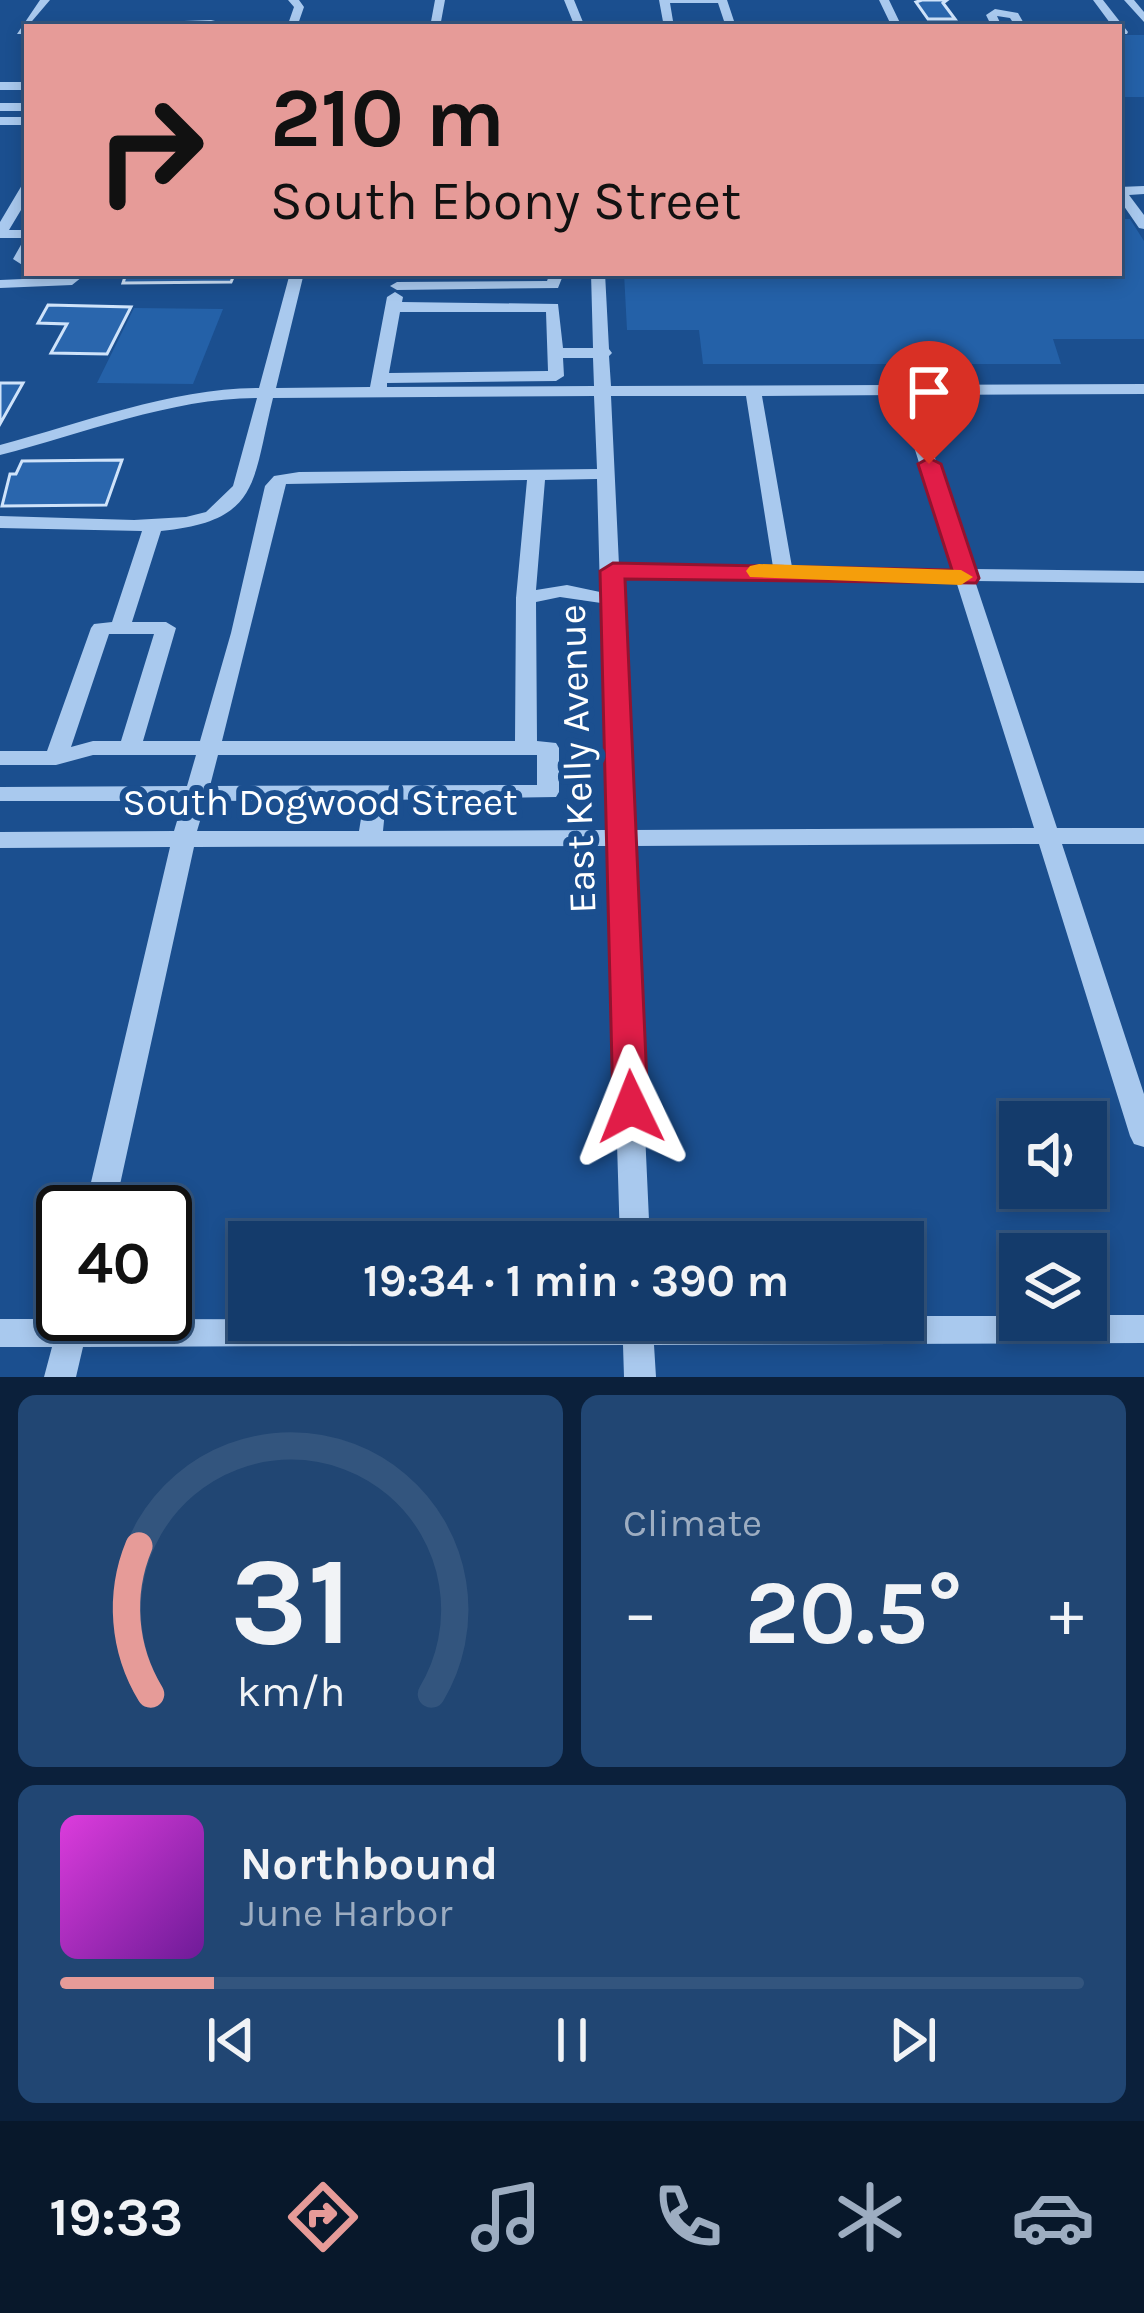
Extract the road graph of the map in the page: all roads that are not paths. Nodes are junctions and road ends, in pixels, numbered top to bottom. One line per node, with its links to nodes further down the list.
1 (1129, 0): 4 (street)
2 (723, 1): 3 (street)
3 (664, 2)
4 (1144, 19)
5 (168, 24): 6 (street)
6 (221, 24)
7 (996, 24): 8 (street)
8 (1019, 24)
9 (0, 32): 10 (street)
10 (24, 32)
11 (24, 193): 14 (street)
12 (1122, 195): 13 (street)
13 (1144, 225)
14 (0, 234)
15 (77, 276): 20 (street)
16 (296, 276): 29 (street)
17 (556, 276): 19 (street)
18 (598, 276): 23 (street, East Kelly Avenue)
19 (399, 279): 21 (street)
20 (0, 284)
21 (394, 308): 22 (street); 24 (street)
22 (555, 353): 23 (street); 24 (street)
23 (604, 353): 28 (street, East Kelly Avenue)
24 (379, 386): 28 (street); 29 (street)
25 (753, 389): 26 (street); 28 (street); 36 (street)
26 (904, 389): 27 (street); 38 (street)
27 (1144, 389)
28 (604, 390): 31 (street, East Kelly Avenue)
29 (265, 392): 30 (street); 34 (street)
30 (0, 450)
31 (607, 474): 32 (street); 35 (street, East Kelly Avenue)
32 (536, 475): 39 (street); 43 (street)
33 (0, 522): 34 (street)
34 (154, 523): 41 (street)
35 (613, 571): 36 (street); 40 (street, East Kelly Avenue)
36 (783, 572): 38 (street)
37 (1144, 577): 38 (street)
38 (967, 578): 51 (street)
39 (530, 598): 40 (street); 44 (street)
40 (601, 598): 54 (street, East Kelly Avenue)
41 (120, 628): 42 (street); 46 (street)
42 (130, 747): 43 (street); 46 (street)
43 (209, 748): 44 (street); 47 (street)
44 (526, 748): 48 (street)
45 (0, 758): 46 (street)
46 (56, 758)
47 (196, 792): 48 (street); 49 (street); 52 (street)
48 (376, 792): 53 (street)
49 (0, 794)
50 (1144, 836): 51 (street, South Dogwood Street)
51 (1050, 837): 54 (street, South Dogwood Street); 56 (street)
52 (184, 838): 53 (street, South Dogwood Street); 55 (street, South Dogwood Street); 57 (street)
53 (370, 838): 54 (street, South Dogwood Street)
54 (621, 838): 58 (street, East Kelly Avenue)
55 (0, 840)
56 (1144, 1136)
57 (105, 1185)
58 (634, 1221)
59 (192, 1324): 60 (street)
60 (228, 1324)
61 (36, 1328): 64 (street)
62 (924, 1328): 63 (street)
63 (1144, 1329)
64 (0, 1333)
65 (69, 1341): 67 (street)
66 (639, 1341): 68 (street)
67 (60, 1377)
68 (640, 1377)

